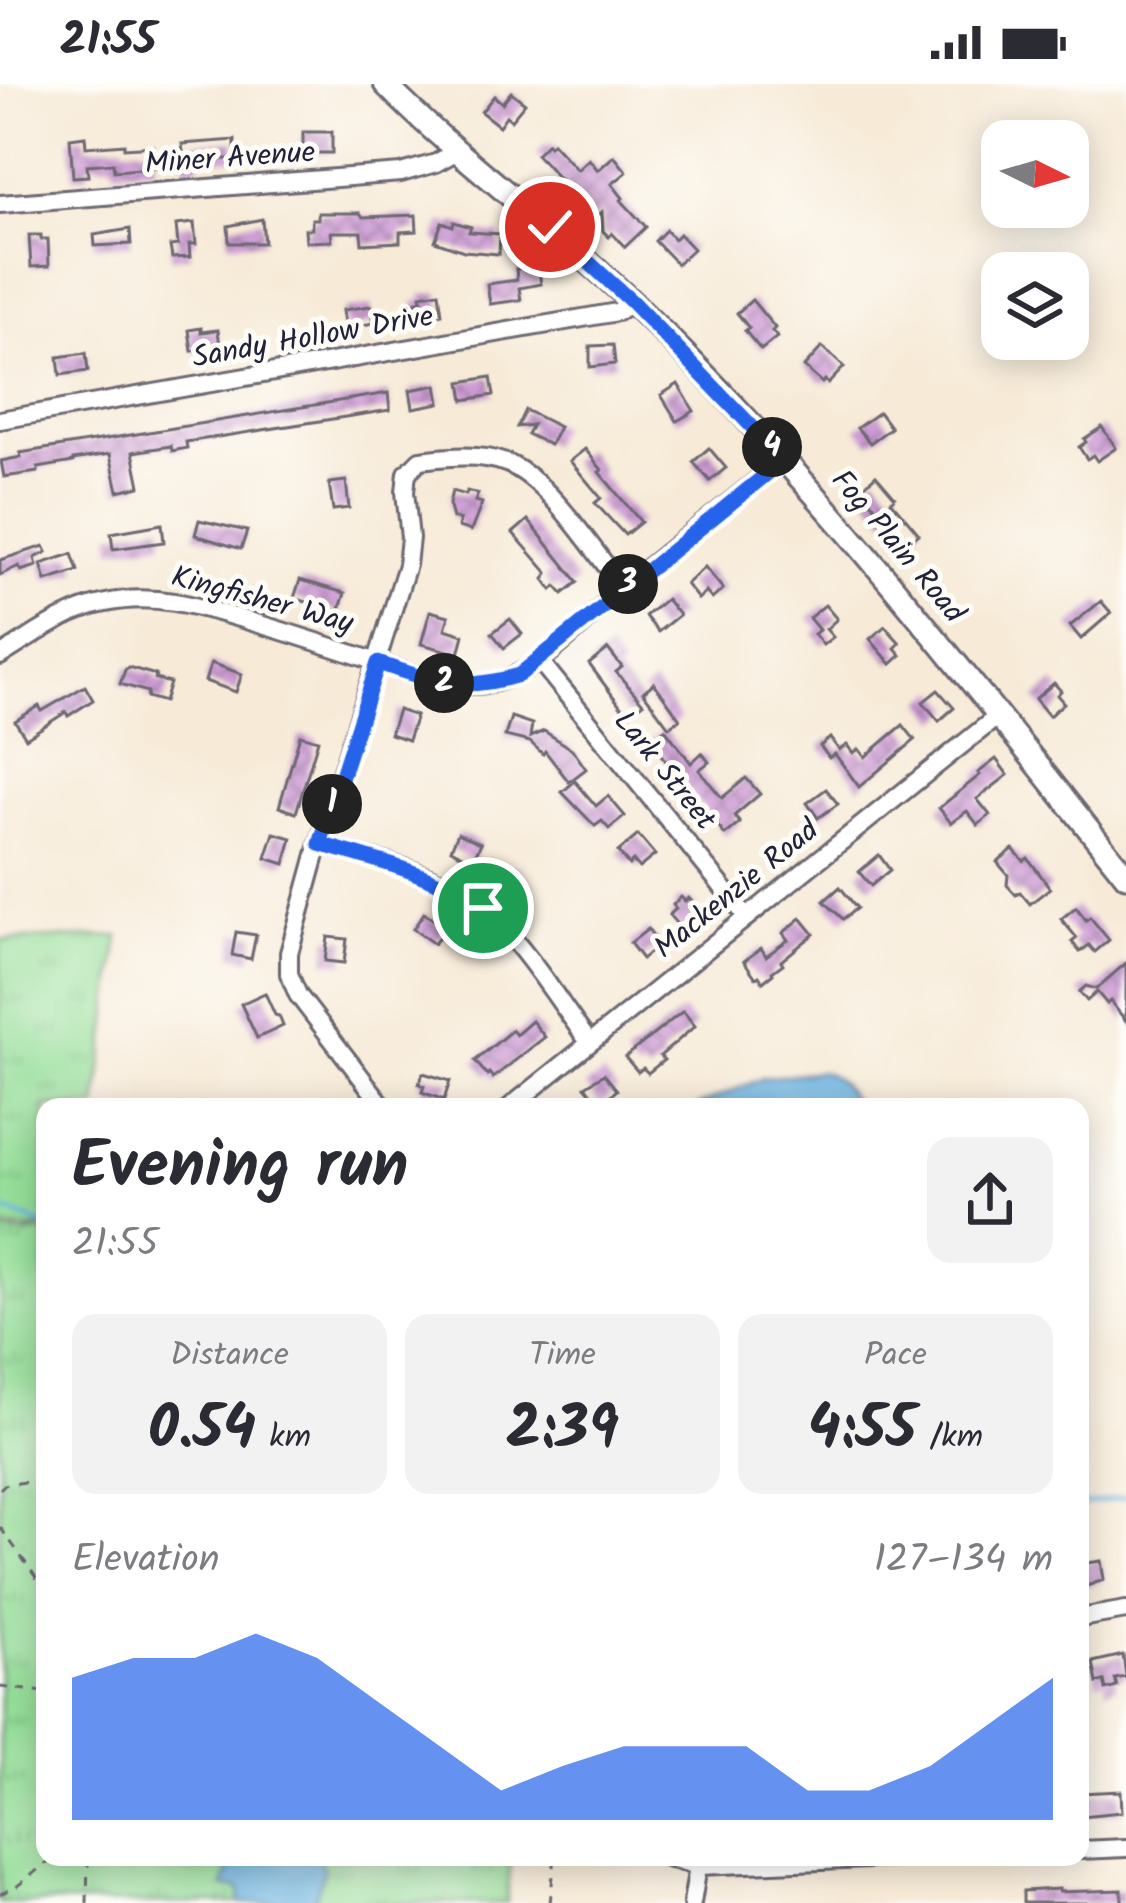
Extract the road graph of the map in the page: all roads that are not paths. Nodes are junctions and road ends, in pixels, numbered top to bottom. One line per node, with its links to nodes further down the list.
1 (388, 85): 2 (street, Fog Plain Road)
2 (459, 150): 3 (street, Miner Avenue); 4 (street, Fog Plain Road)
3 (0, 204)
4 (632, 302): 5 (street, Sandy Hollow Drive); 6 (street, Fog Plain Road)
5 (0, 421)
6 (784, 460): 7 (street, Kingfisher Way); 11 (street, Fog Plain Road)
7 (623, 588): 9 (street, Kingfisher Way); 10 (street)
8 (0, 656): 10 (street, Kingfisher Way)
9 (539, 660): 10 (street, Kingfisher Way); 14 (street, Lark Street)
10 (378, 663): 12 (street)
11 (998, 716): 13 (street, Fog Plain Road); 14 (street, Mackenzie Road)
12 (320, 844): 15 (street); 16 (street)
13 (1126, 876)
14 (746, 916): 15 (street, Mackenzie Road)
15 (589, 1042): 17 (street, Mackenzie Road)
16 (377, 1098)
17 (521, 1098)
18 (1126, 1610): 19 (street)
19 (1089, 1616)
20 (1126, 1848): 21 (street)
21 (1089, 1850)
22 (698, 1866): 23 (street)
23 (692, 1903)

